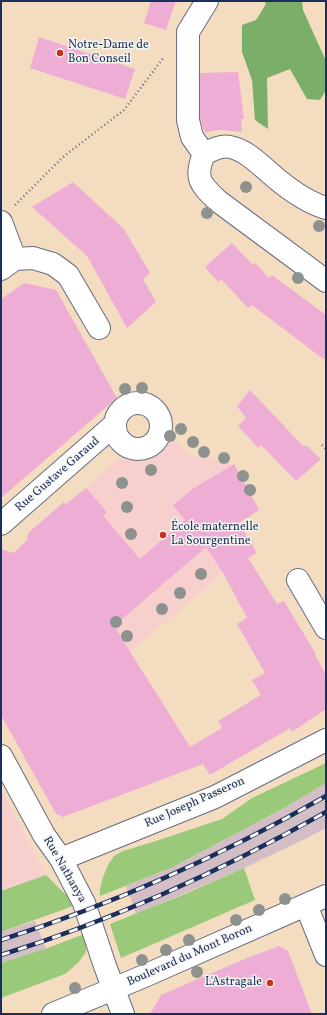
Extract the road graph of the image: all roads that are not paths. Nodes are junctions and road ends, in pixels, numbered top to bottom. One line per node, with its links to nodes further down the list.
1 (207, 1): 2 (street)
2 (204, 154): 3 (street); 6 (street)
3 (326, 208)
4 (1, 222): 5 (street)
5 (8, 264): 7 (street)
6 (326, 281)
7 (99, 328)
8 (114, 425): 8 (street, Rue Gustave Garaud); 9 (street, Rue Gustave Garaud)
9 (1, 524)
10 (298, 580): 11 (street)
11 (326, 628)
12 (321, 743): 14 (street, Rue Joseph Passeron)
13 (1, 756): 14 (street, Rue Nathanya)
14 (61, 859): 18 (street, Rue Nathanya)
15 (326, 896): 16 (street, Boulevard du Mont Boron)
16 (306, 905): 17 (street); 18 (street, Boulevard du Mont Boron)
17 (326, 955)
18 (113, 989): 19 (street, Boulevard du Mont Boron); 20 (street, Rue Nathanya)
19 (52, 1014)
20 (123, 1014)

